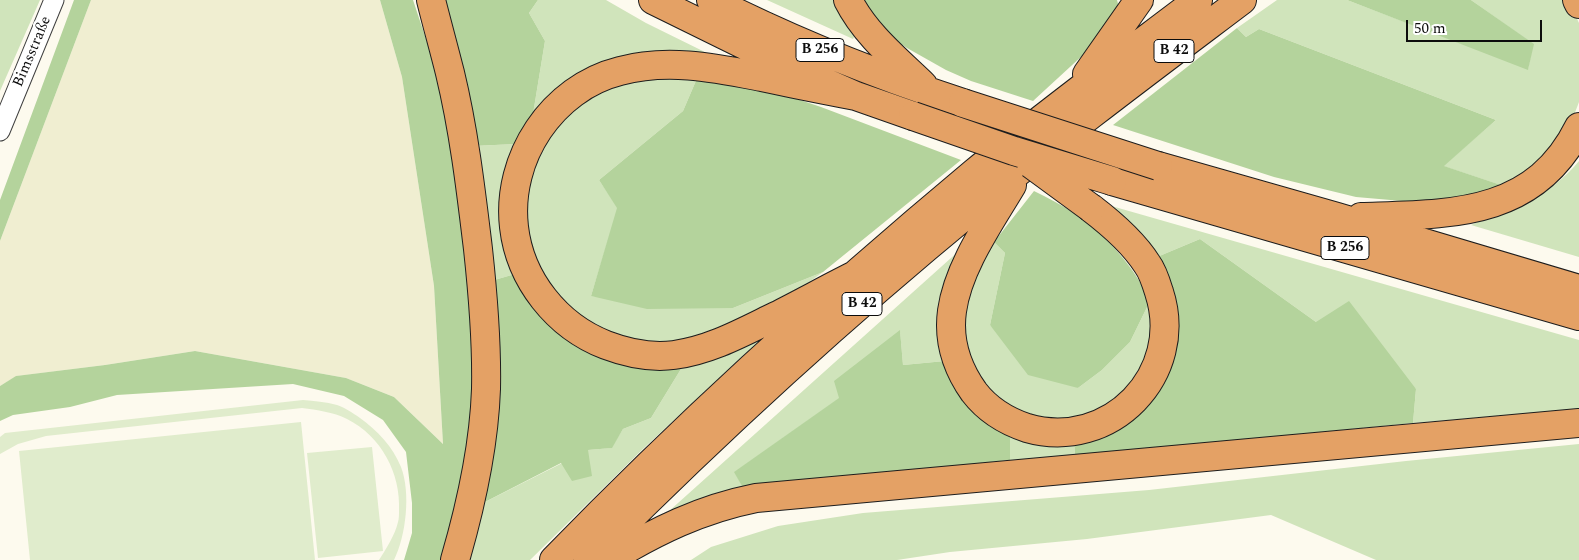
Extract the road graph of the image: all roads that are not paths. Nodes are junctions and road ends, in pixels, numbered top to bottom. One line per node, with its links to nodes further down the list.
1 (54, 0): 15 (street, Bimsstraße)
2 (431, 0): 22 (highway)
3 (654, 0): 12 (highway, B 256)
4 (711, 0): 11 (highway, B 256)
5 (848, 0): 11 (highway)
6 (1139, 0): 13 (highway)
7 (1198, 0): 13 (highway, B 42)
8 (1242, 0): 16 (highway, B 42)
9 (1577, 0): 10 (highway)
10 (1579, 4)
11 (931, 93): 17 (highway, B 256, bridge)
12 (856, 96): 16 (highway, B 256, bridge); 18 (highway)
13 (1070, 98): 18 (highway, B 42)
14 (1579, 127): 17 (highway)
15 (0, 131)
16 (1017, 161): 16 (highway, bridge); 20 (highway, B 256, bridge); 24 (highway, B 42)
17 (1337, 217): 19 (highway, B 256)
18 (853, 276): 23 (highway, B 42)
19 (1579, 289)
20 (1579, 316)
21 (1579, 423): 25 (highway)
22 (455, 560)
23 (554, 560)
24 (588, 560)
25 (608, 560)

